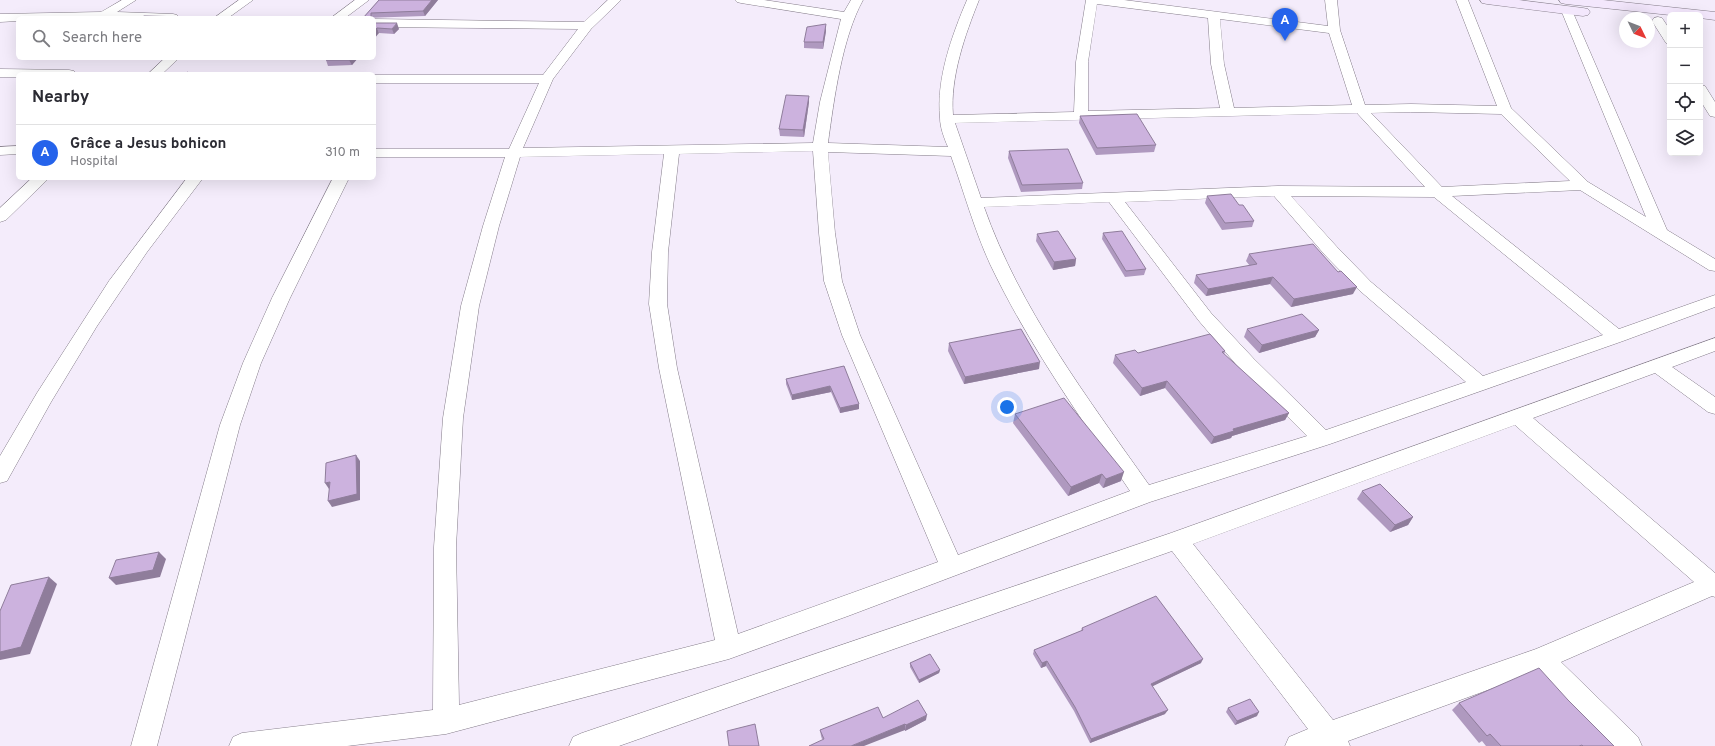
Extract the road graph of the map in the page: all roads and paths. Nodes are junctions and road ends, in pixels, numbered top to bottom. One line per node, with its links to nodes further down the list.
1 (130, 0): 16 (street)
2 (247, 0): 20 (street)
3 (363, 0): 21 (street)
4 (615, 0): 28 (street)
5 (741, 0): 22 (street)
6 (857, 0): 22 (street)
7 (973, 0): 45 (street)
8 (1092, 0): 44 (street)
9 (1096, 0): 15 (street)
10 (1331, 0): 31 (street)
11 (1462, 0): 41 (street)
12 (1487, 0): 14 (main road)
13 (1606, 2): 14 (main road); 23 (main road)
14 (1567, 5): 17 (main road); 62 (street)
15 (1214, 14): 31 (street); 42 (street)
16 (102, 15): 18 (street); 19 (street)
17 (1619, 15)
18 (68, 16)
19 (126, 16)
20 (223, 16)
21 (340, 16)
22 (848, 16): 46 (street)
23 (1715, 16)
24 (0, 18): 25 (street)
25 (16, 18)
26 (1659, 21): 32 (street)
27 (376, 23): 28 (street)
28 (587, 26): 38 (street)
29 (1703, 26): 30 (main road)
30 (1715, 28)
31 (1334, 30): 40 (street)
32 (1667, 35)
33 (171, 60): 36 (street)
34 (0, 72): 35 (street)
35 (16, 72)
36 (156, 72)
37 (376, 79): 38 (street)
38 (547, 79): 52 (street)
39 (1703, 94): 43 (street)
40 (1360, 110): 41 (street); 42 (street); 58 (street)
41 (1505, 110): 56 (street)
42 (1228, 113): 44 (street)
43 (1715, 113)
44 (1082, 116): 45 (street)
45 (946, 119): 50 (street)
46 (820, 147): 48 (street); 50 (street); 75 (street)
47 (16, 150): 49 (street)
48 (672, 150): 52 (street); 77 (street)
49 (0, 151)
50 (956, 152): 60 (street)
51 (376, 153): 52 (street)
52 (514, 153): 79 (street)
53 (39, 180): 61 (street)
54 (193, 180): 72 (street)
55 (340, 180): 81 (street)
56 (1583, 184): 58 (street); 62 (street)
57 (1278, 191): 58 (street); 59 (street); 68 (street)
58 (1438, 192): 65 (street)
59 (1113, 198): 60 (street); 71 (street)
60 (974, 203): 73 (street)
61 (0, 217)
62 (1662, 234): 63 (street)
63 (1715, 266)
64 (1715, 301): 65 (street)
65 (1617, 337): 68 (street)
66 (1715, 344): 67 (street)
67 (1658, 366): 69 (street); 70 (street)
68 (1480, 384): 71 (street)
69 (1715, 407)
70 (1519, 417): 74 (street); 76 (street)
71 (1323, 439): 73 (street)
72 (0, 475)
73 (1144, 494): 75 (street)
74 (1177, 540): 80 (street); 83 (street)
75 (951, 566): 77 (street)
76 (1714, 585): 78 (street)
77 (729, 648): 79 (street)
78 (1541, 659): 80 (street); 85 (street)
79 (446, 721): 82 (street)
80 (1333, 740): 84 (street)
81 (144, 746)
82 (242, 746)
83 (582, 746)
84 (1298, 746)
85 (1629, 746)

